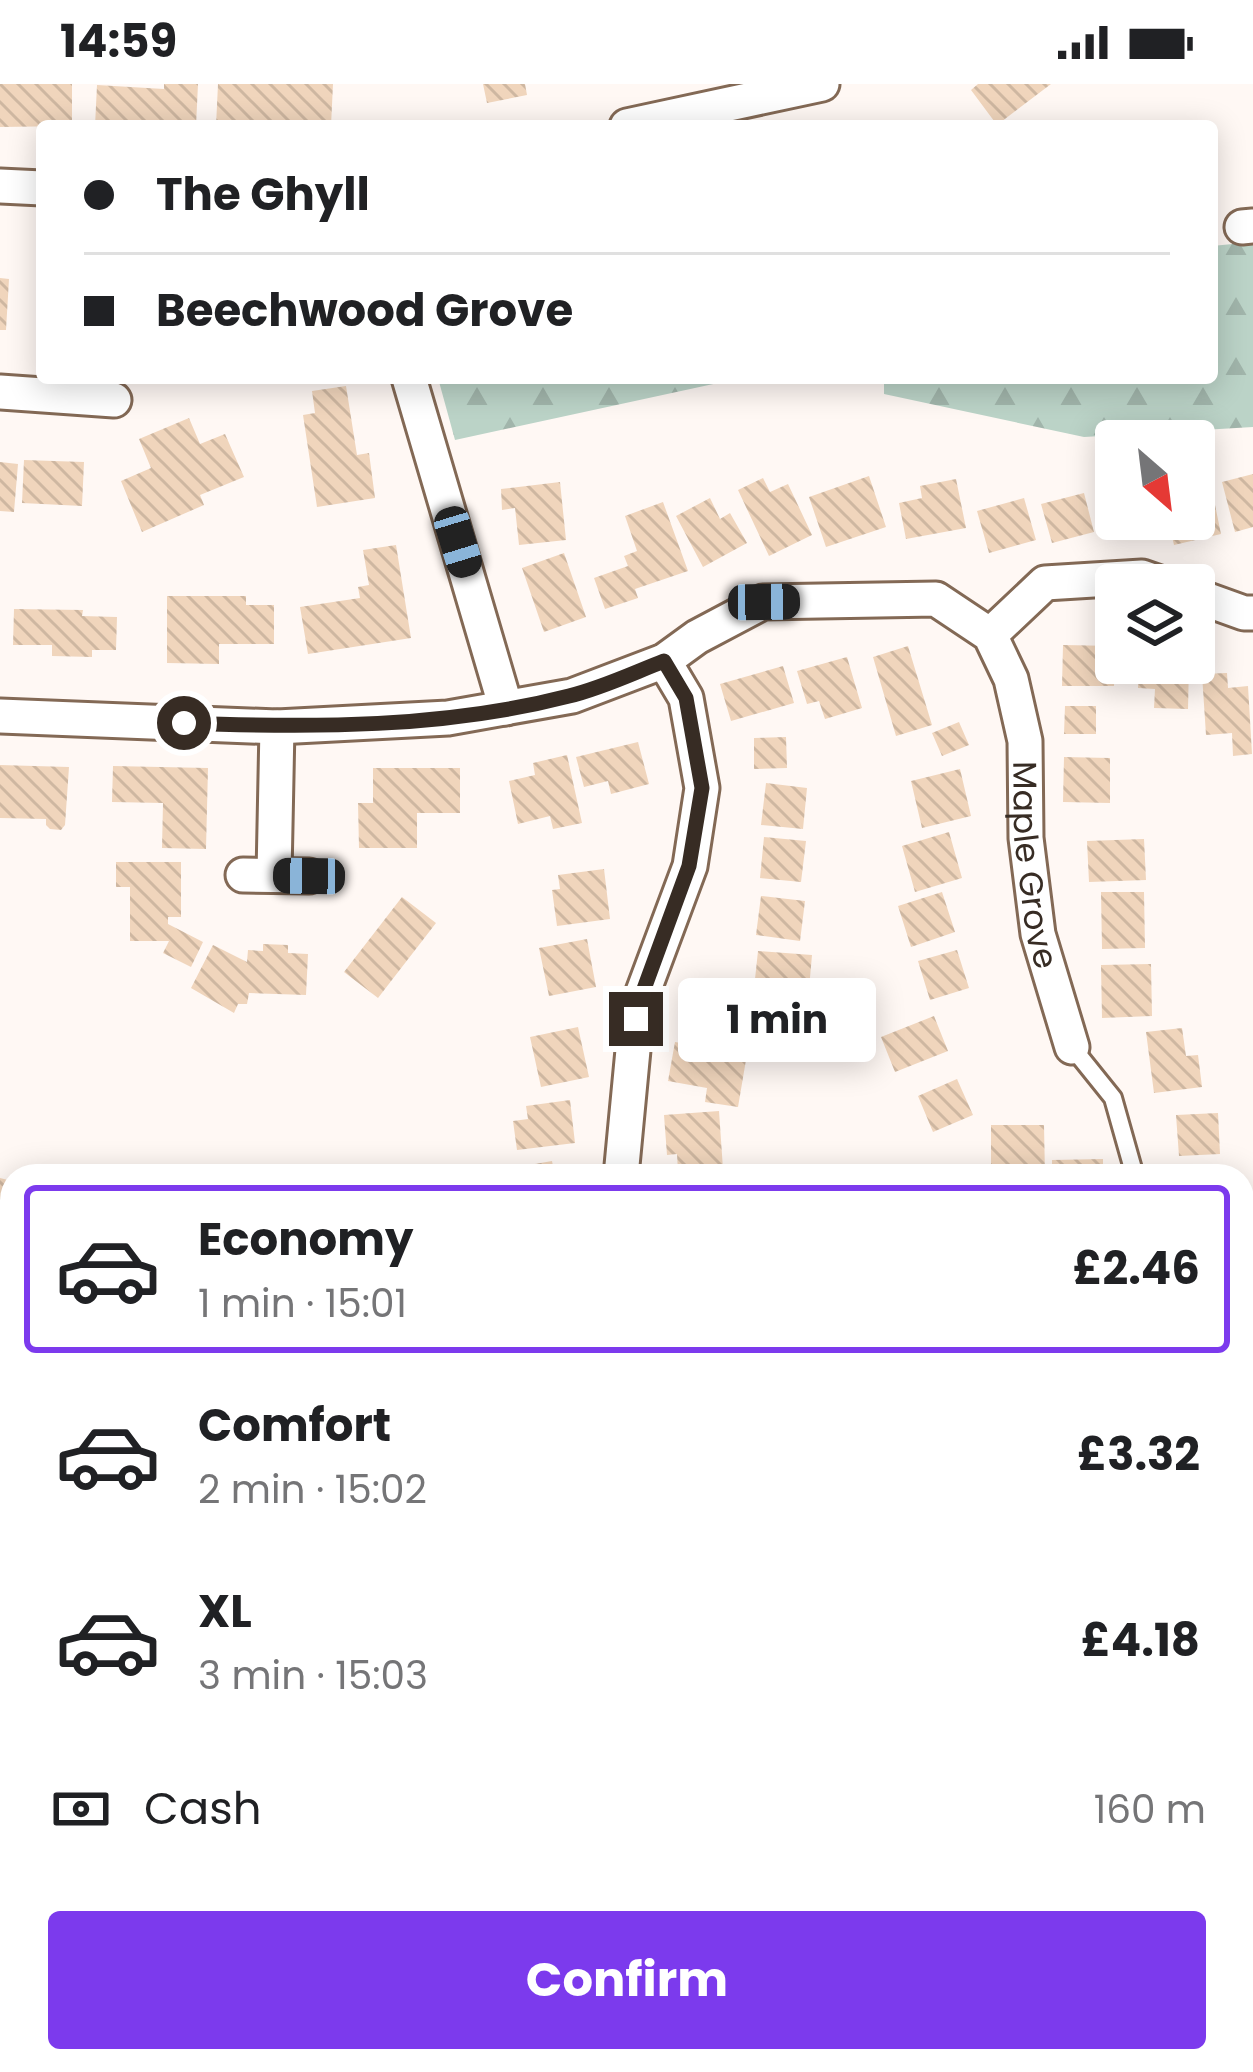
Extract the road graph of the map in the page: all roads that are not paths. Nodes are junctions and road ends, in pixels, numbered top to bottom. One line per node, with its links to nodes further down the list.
1 (822, 84): 2 (street)
2 (696, 97): 3 (street)
3 (641, 120)
4 (0, 187): 5 (street)
5 (36, 188)
6 (411, 384): 15 (street)
7 (51, 386): 8 (street); 9 (street)
8 (0, 392)
9 (114, 400)
10 (1095, 580): 13 (street)
11 (1215, 604): 12 (street)
12 (1253, 613)
13 (990, 635): 14 (street); 19 (street, Maple Grove)
14 (664, 661): 15 (street); 20 (street)
15 (506, 708): 17 (street)
16 (0, 716): 17 (street)
17 (277, 727): 18 (street)
18 (309, 876)
19 (1072, 1047): 21 (lane)
20 (623, 1164)
21 (1132, 1164)

